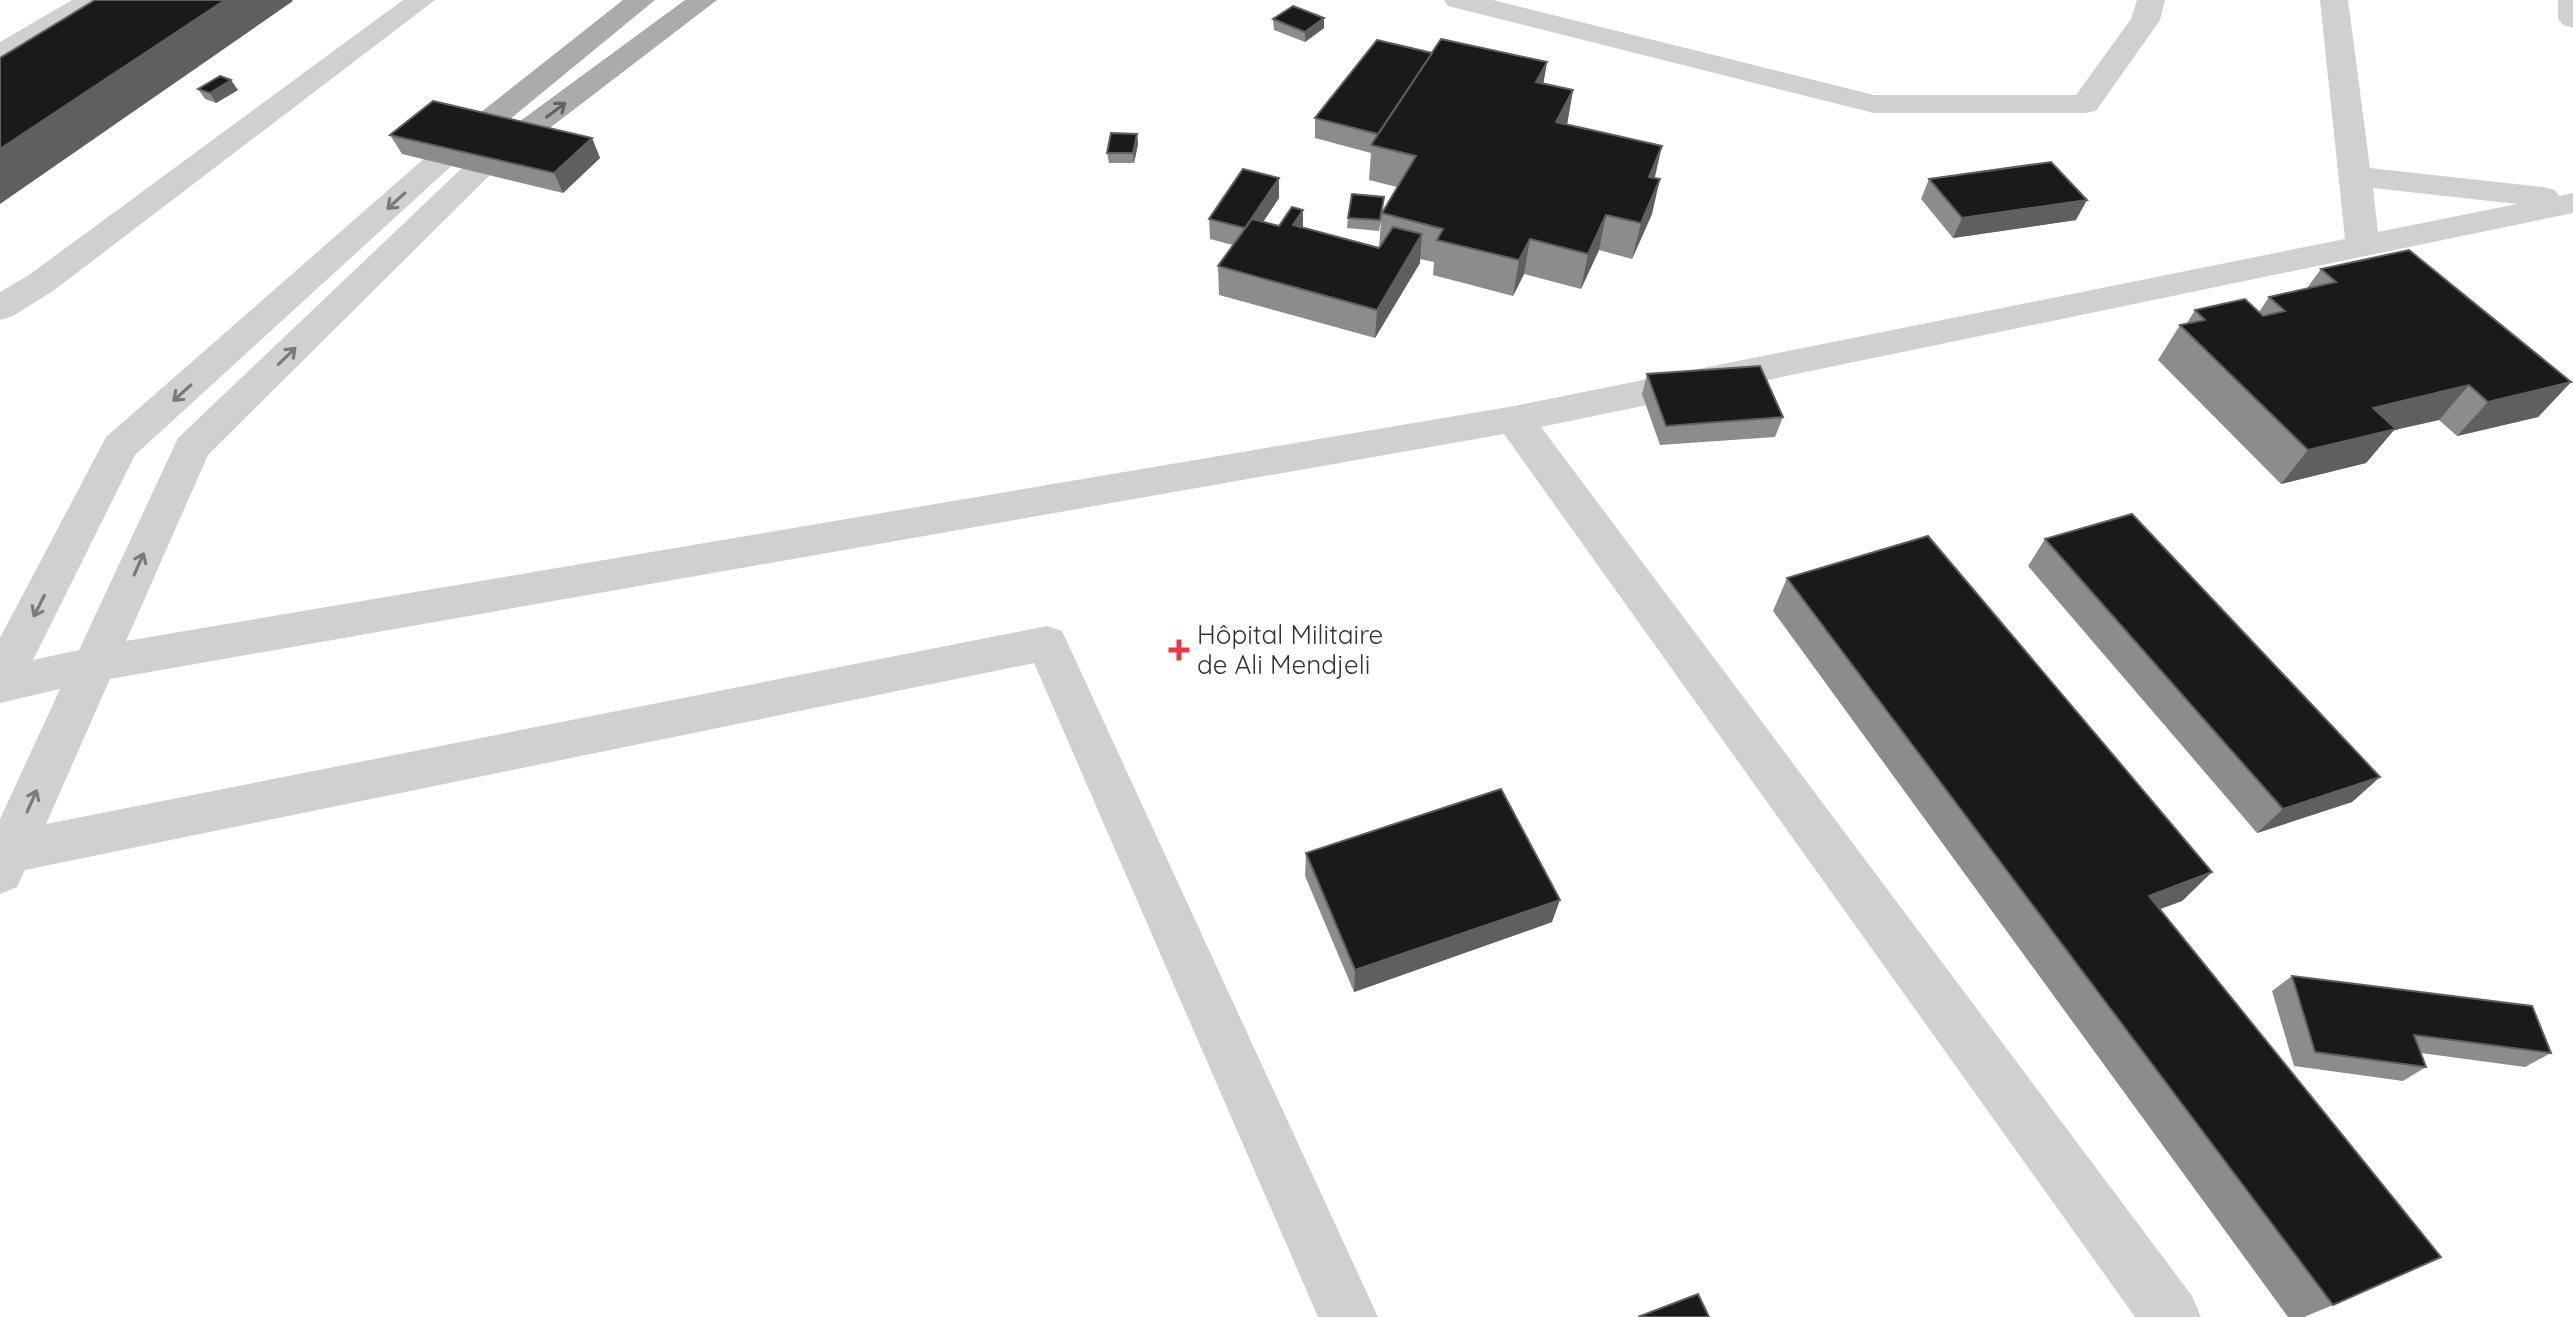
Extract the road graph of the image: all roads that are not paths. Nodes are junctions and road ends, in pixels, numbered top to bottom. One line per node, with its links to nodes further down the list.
1 (92, 0): 10 (lane)
2 (421, 0): 16 (lane)
3 (641, 0): 11 (main road)
4 (703, 0): 12 (main road, one-way to 4)
5 (1458, 0): 6 (lane)
6 (2151, 0)
7 (2334, 0): 13 (lane)
8 (2572, 0): 9 (lane)
9 (2573, 19)
10 (0, 55)
11 (454, 149): 19 (lane, one-way to 19)
12 (493, 156): 18 (lane, one-way to 12)
13 (2355, 176): 14 (lane); 15 (lane)
14 (2573, 202): 15 (lane)
15 (2363, 246): 17 (lane)
16 (0, 308)
17 (1514, 419): 18 (lane); 22 (lane)
18 (94, 664): 19 (lane); 20 (lane, one-way to 18)
19 (0, 683)
20 (3, 859): 21 (lane)
21 (1348, 1317)
22 (2171, 1317)

